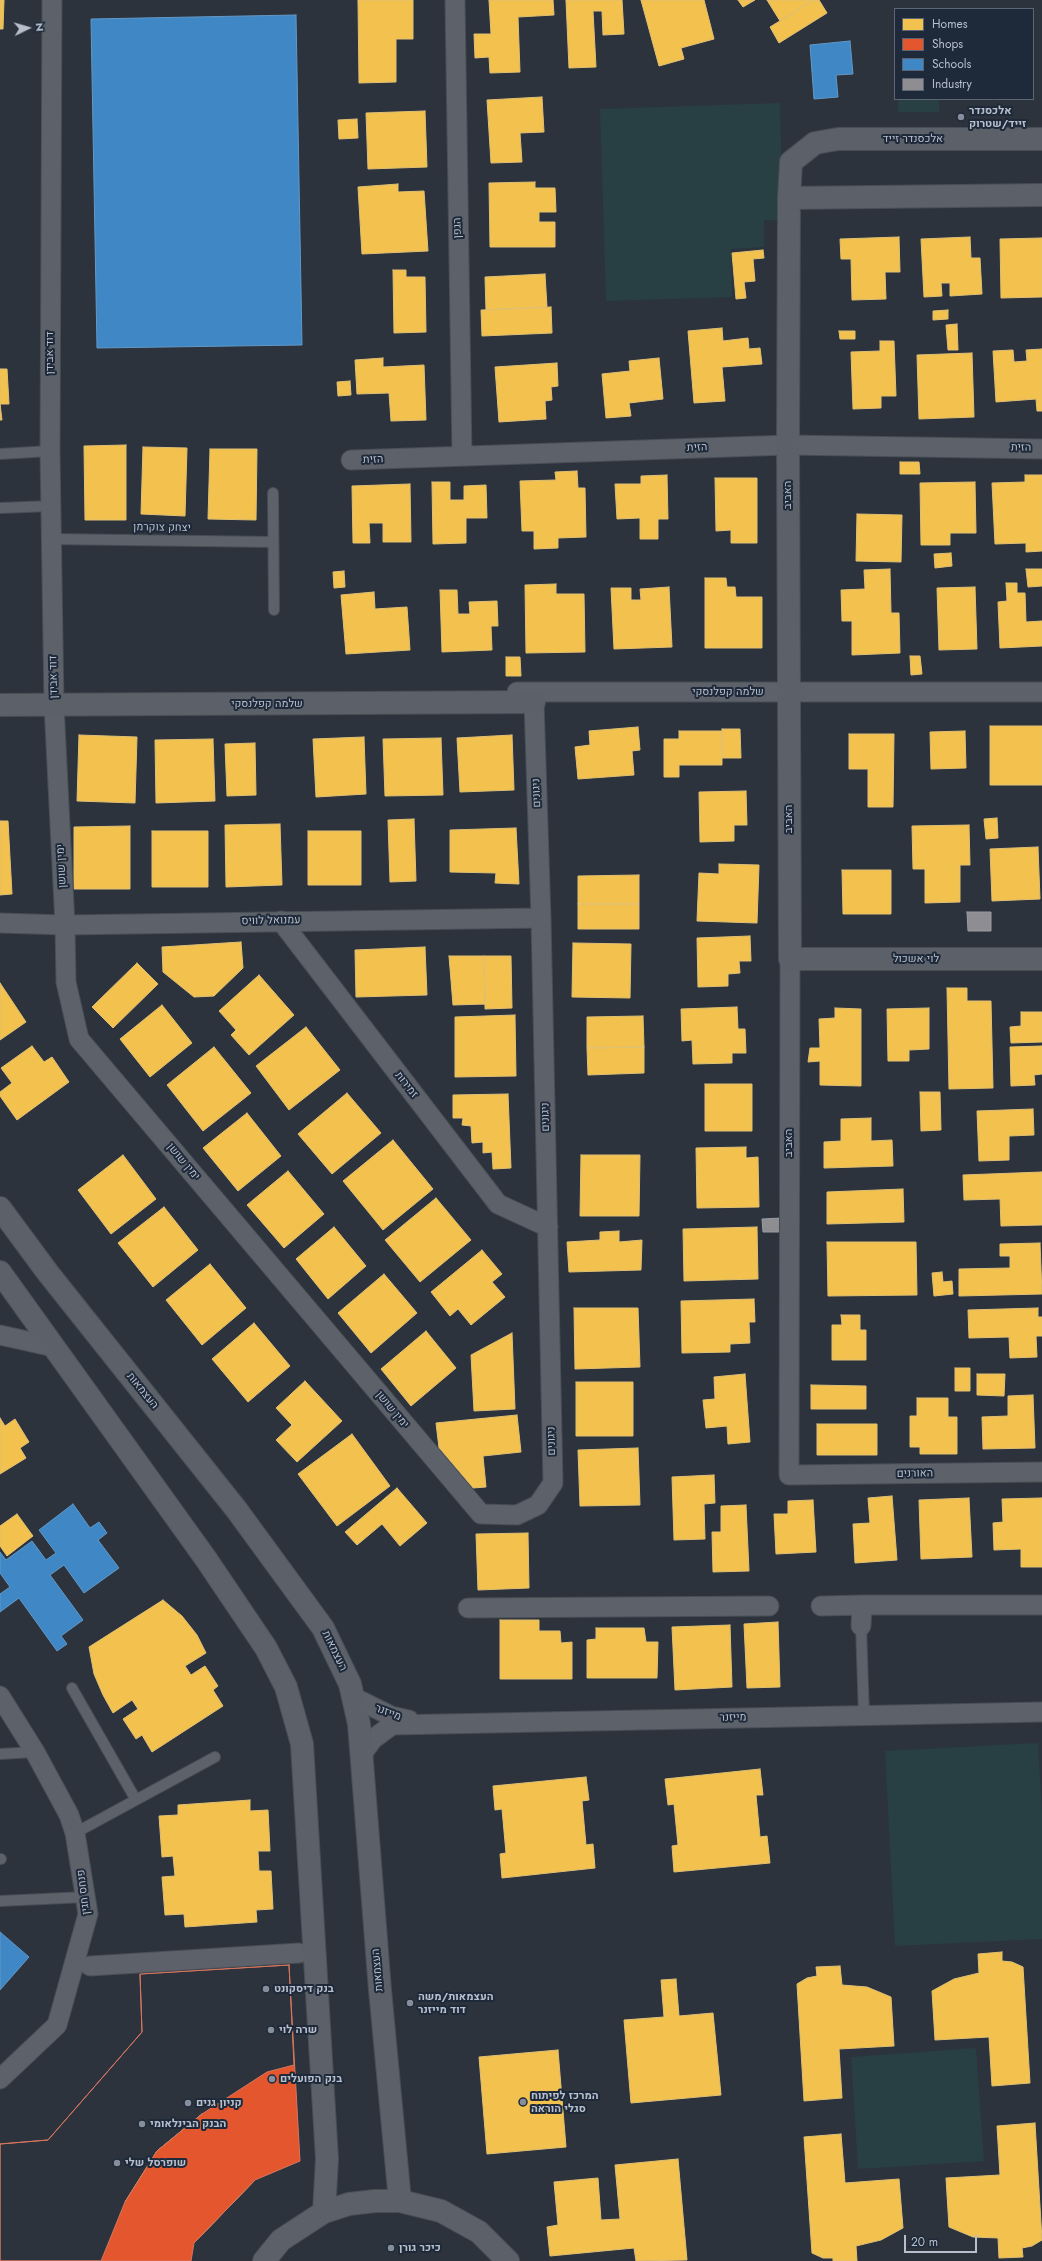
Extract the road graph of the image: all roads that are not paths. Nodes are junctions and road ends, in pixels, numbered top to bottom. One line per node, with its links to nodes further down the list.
1 (52, 0): 9 (street, דוד אבידן)
2 (455, 0): 11 (street, הגפן)
3 (1042, 139): 4 (main road, אלכסנדר זייד)
4 (791, 162): 6 (main road, האביב)
5 (1042, 195): 6 (main road)
6 (788, 198): 7 (main road, האביב)
7 (788, 445): 8 (street, הזית); 11 (street, הזית); 20 (main road, האביב)
8 (1042, 448)
9 (50, 451): 10 (lane); 14 (street, דוד אבידן)
10 (0, 454)
11 (462, 456): 12 (street, הזית)
12 (351, 460)
13 (273, 493): 17 (lane)
14 (51, 506): 15 (lane); 16 (street, דוד אבידן)
15 (0, 508)
16 (51, 539): 17 (lane, יצחק צוקרמן); 24 (street, דוד אבידן)
17 (274, 542): 18 (lane)
18 (274, 610)
19 (414, 692): 20 (street, שלמה קפלנסקי)
20 (789, 692): 21 (street, שלמה קפלנסקי); 29 (main road, האביב)
21 (1042, 692)
22 (534, 702): 24 (main road, שלמה קפלנסקי); 25 (street, ניגונים)
23 (0, 705): 24 (main road, שלמה קפלנסקי)
24 (54, 705): 28 (street, ימין שושן)
25 (542, 918): 26 (street, עמנואל לוויס); 32 (street, ניגונים)
26 (281, 921): 28 (street, עמנואל לוויס); 32 (street, זמירות)
27 (0, 923): 28 (street, עמנואל לוויס)
28 (65, 925): 38 (street, ימין שושן)
29 (790, 958): 30 (main road, לוי אשכול); 37 (street, האביב)
30 (1042, 959)
31 (0, 1208): 47 (main road, העצמאות)
32 (548, 1227): 38 (street, ניגונים)
33 (0, 1272): 35 (main road)
34 (0, 1335): 35 (street)
35 (54, 1347): 63 (main road)
36 (1042, 1472): 37 (street, האורנים)
37 (789, 1475)
38 (517, 1515)
39 (862, 1605): 40 (street); 42 (street); 44 (street)
40 (1042, 1605)
41 (769, 1606): 43 (street)
42 (820, 1606)
43 (468, 1608)
44 (861, 1626): 49 (lane)
45 (72, 1688): 55 (lane)
46 (0, 1696): 51 (street, פנחס חגין)
47 (353, 1697): 50 (street, מייזנר); 53 (main road, העצמאות)
48 (1042, 1712): 49 (street, מייזנר)
49 (864, 1716): 50 (street, מייזנר)
50 (424, 1723): 53 (street, מייזנר)
51 (35, 1752): 52 (lane); 56 (street, פנחס חגין)
52 (0, 1754)
53 (362, 1754): 62 (main road, העצמאות)
54 (215, 1757): 55 (lane)
55 (136, 1800): 56 (lane)
56 (75, 1833): 57 (street, פנחס חגין)
57 (86, 1897): 58 (lane); 61 (street, פנחס חגין)
58 (0, 1901)
59 (298, 1953): 60 (street)
60 (90, 1966)
61 (0, 2079)
62 (400, 2201): 63 (main road); 65 (main road)
63 (324, 2212): 64 (main road)
64 (264, 2261)
65 (508, 2261)

